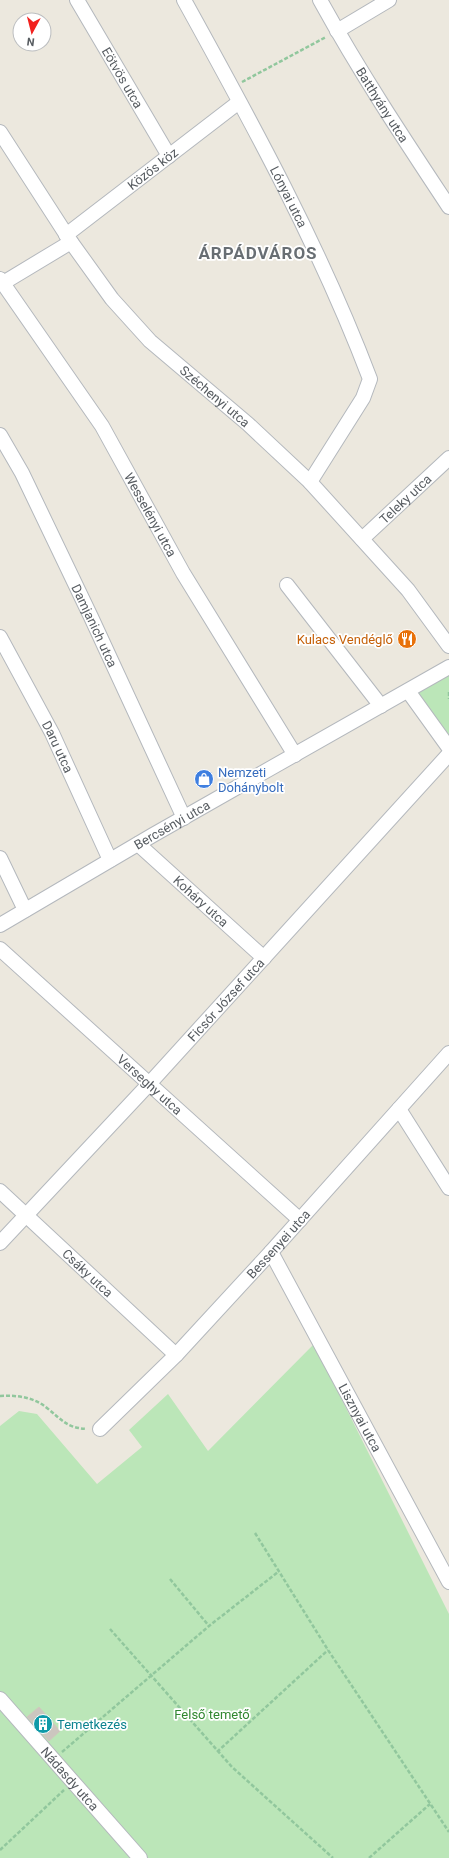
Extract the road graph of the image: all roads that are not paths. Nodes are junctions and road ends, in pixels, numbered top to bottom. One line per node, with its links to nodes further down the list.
1 (77, 0): 8 (street, Eötvös utca)
2 (184, 0): 6 (street, Lónyai utca)
3 (320, 0): 5 (street, Batthyány utca)
4 (389, 0): 5 (street)
5 (337, 31): 9 (street, Batthyány utca)
6 (239, 102): 8 (street, Közös köz); 14 (street, Lónyai utca)
7 (0, 132): 10 (street, Széchenyi utca)
8 (169, 156): 10 (street, Közös köz)
9 (449, 207)
10 (68, 239): 11 (street, Közös köz); 14 (street, Széchenyi utca)
11 (1, 281): 24 (street, Wesselényi utca)
12 (0, 435): 25 (street, Damjanich utca)
13 (449, 458): 15 (street, Teleky utca)
14 (310, 482): 15 (street, Széchenyi utca)
15 (362, 539): 18 (street, Széchenyi utca)
16 (287, 585): 21 (street)
17 (0, 637): 28 (street, Daru utca)
18 (449, 646)
19 (449, 667): 20 (street, Bercsényi utca)
20 (408, 691): 21 (street, Bercsényi utca); 22 (street)
21 (381, 706): 24 (street, Bercsényi utca)
22 (449, 748)
23 (449, 754): 32 (street, Ficsór József utca)
24 (295, 755): 25 (street, Bercsényi utca)
25 (184, 818): 26 (street, Bercsényi utca)
26 (138, 844): 28 (street, Bercsényi utca); 32 (street, Koháry utca)
27 (0, 858): 29 (street)
28 (110, 860): 29 (street, Bercsényi utca)
29 (24, 910): 30 (street, Bercsényi utca)
30 (0, 925)
31 (0, 949): 34 (street, Verseghy utca)
32 (264, 958): 34 (street, Ficsór József utca)
33 (449, 1053): 35 (street, Bessenyei utca)
34 (149, 1084): 38 (street, Ficsór József utca); 39 (street, Verseghy utca)
35 (399, 1109): 36 (street); 39 (street, Bessenyei utca)
36 (449, 1188)
37 (0, 1191): 38 (street, Csáky utca)
38 (26, 1215): 40 (street, Ficsór József utca); 42 (street, Csáky utca)
39 (300, 1220): 41 (street, Bessenyei utca)
40 (0, 1244)
41 (271, 1252): 42 (street, Bessenyei utca); 44 (street, Lisznyai utca)
42 (176, 1355): 43 (street, Bessenyei utca)
43 (100, 1429)
44 (449, 1582)
45 (2, 1700): 46 (street, Nádasdy utca)
46 (140, 1858)

